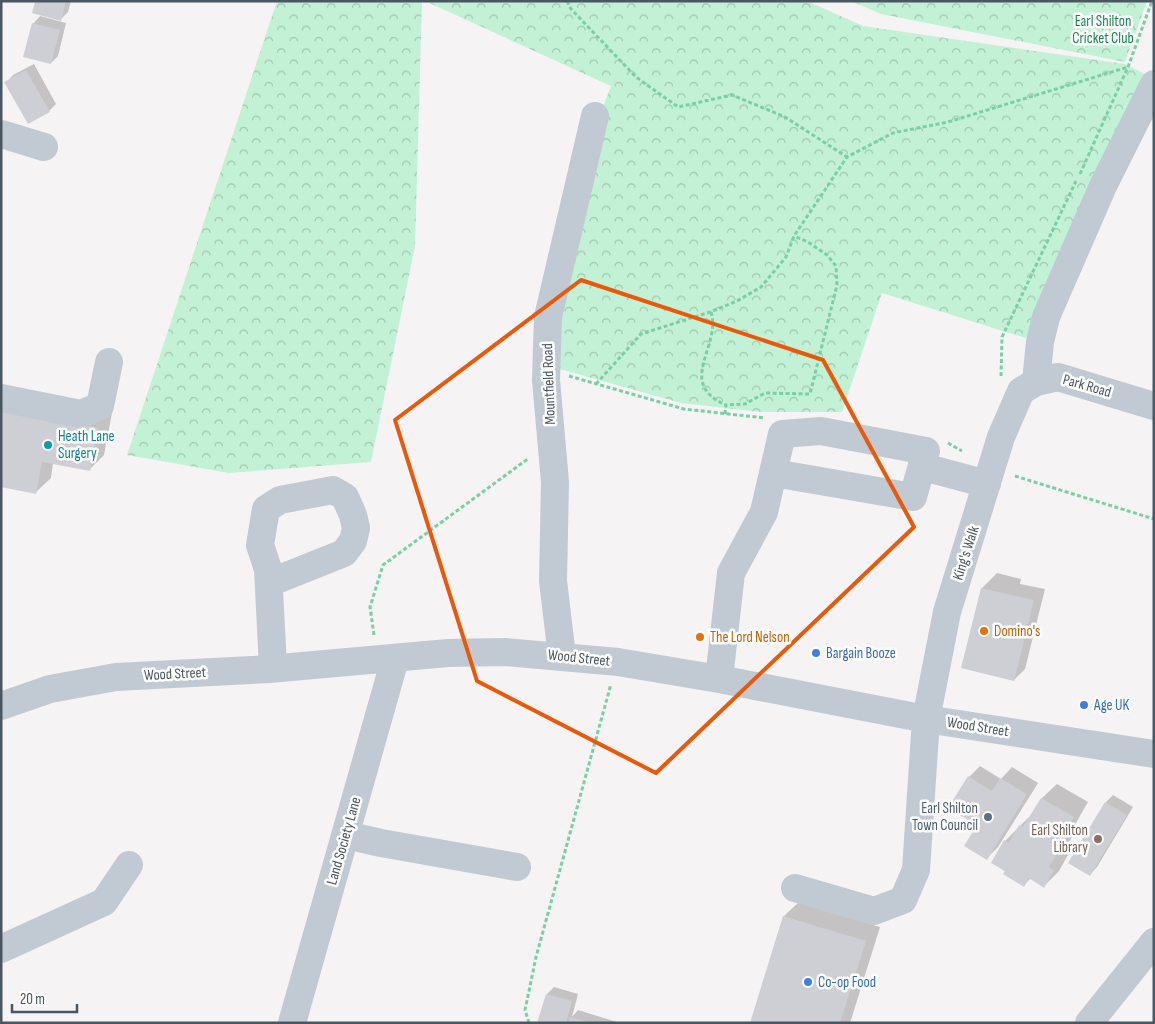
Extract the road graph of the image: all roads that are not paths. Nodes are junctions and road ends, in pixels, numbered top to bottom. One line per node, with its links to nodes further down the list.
1 (1154, 84): 6 (street, King's Walk)
2 (595, 116): 13 (street, Mountfield Road)
3 (1, 134): 4 (street)
4 (44, 147)
5 (109, 362): 7 (street)
6 (1028, 387): 8 (street, Park Road); 11 (street, King's Walk)
7 (1, 398)
8 (1154, 406)
9 (931, 469): 11 (street)
10 (774, 473): 10 (street); 16 (street)
11 (987, 484): 18 (street, King's Walk)
12 (269, 582): 15 (street)
13 (562, 656): 14 (street, Wood Street); 16 (street, Wood Street)
14 (387, 660): 15 (street, Wood Street); 20 (street, Land Society Lane)
15 (273, 668): 17 (street, Wood Street)
16 (719, 679): 18 (street, Wood Street)
17 (1, 706)
18 (926, 719): 19 (street, Wood Street); 23 (street, King's Walk)
19 (1154, 754)
20 (346, 835): 22 (street); 26 (street, Land Society Lane)
21 (129, 865): 25 (street)
22 (517, 867)
23 (795, 888)
24 (1154, 942): 27 (street)
25 (1, 949)
26 (292, 1023)
27 (1089, 1023)

